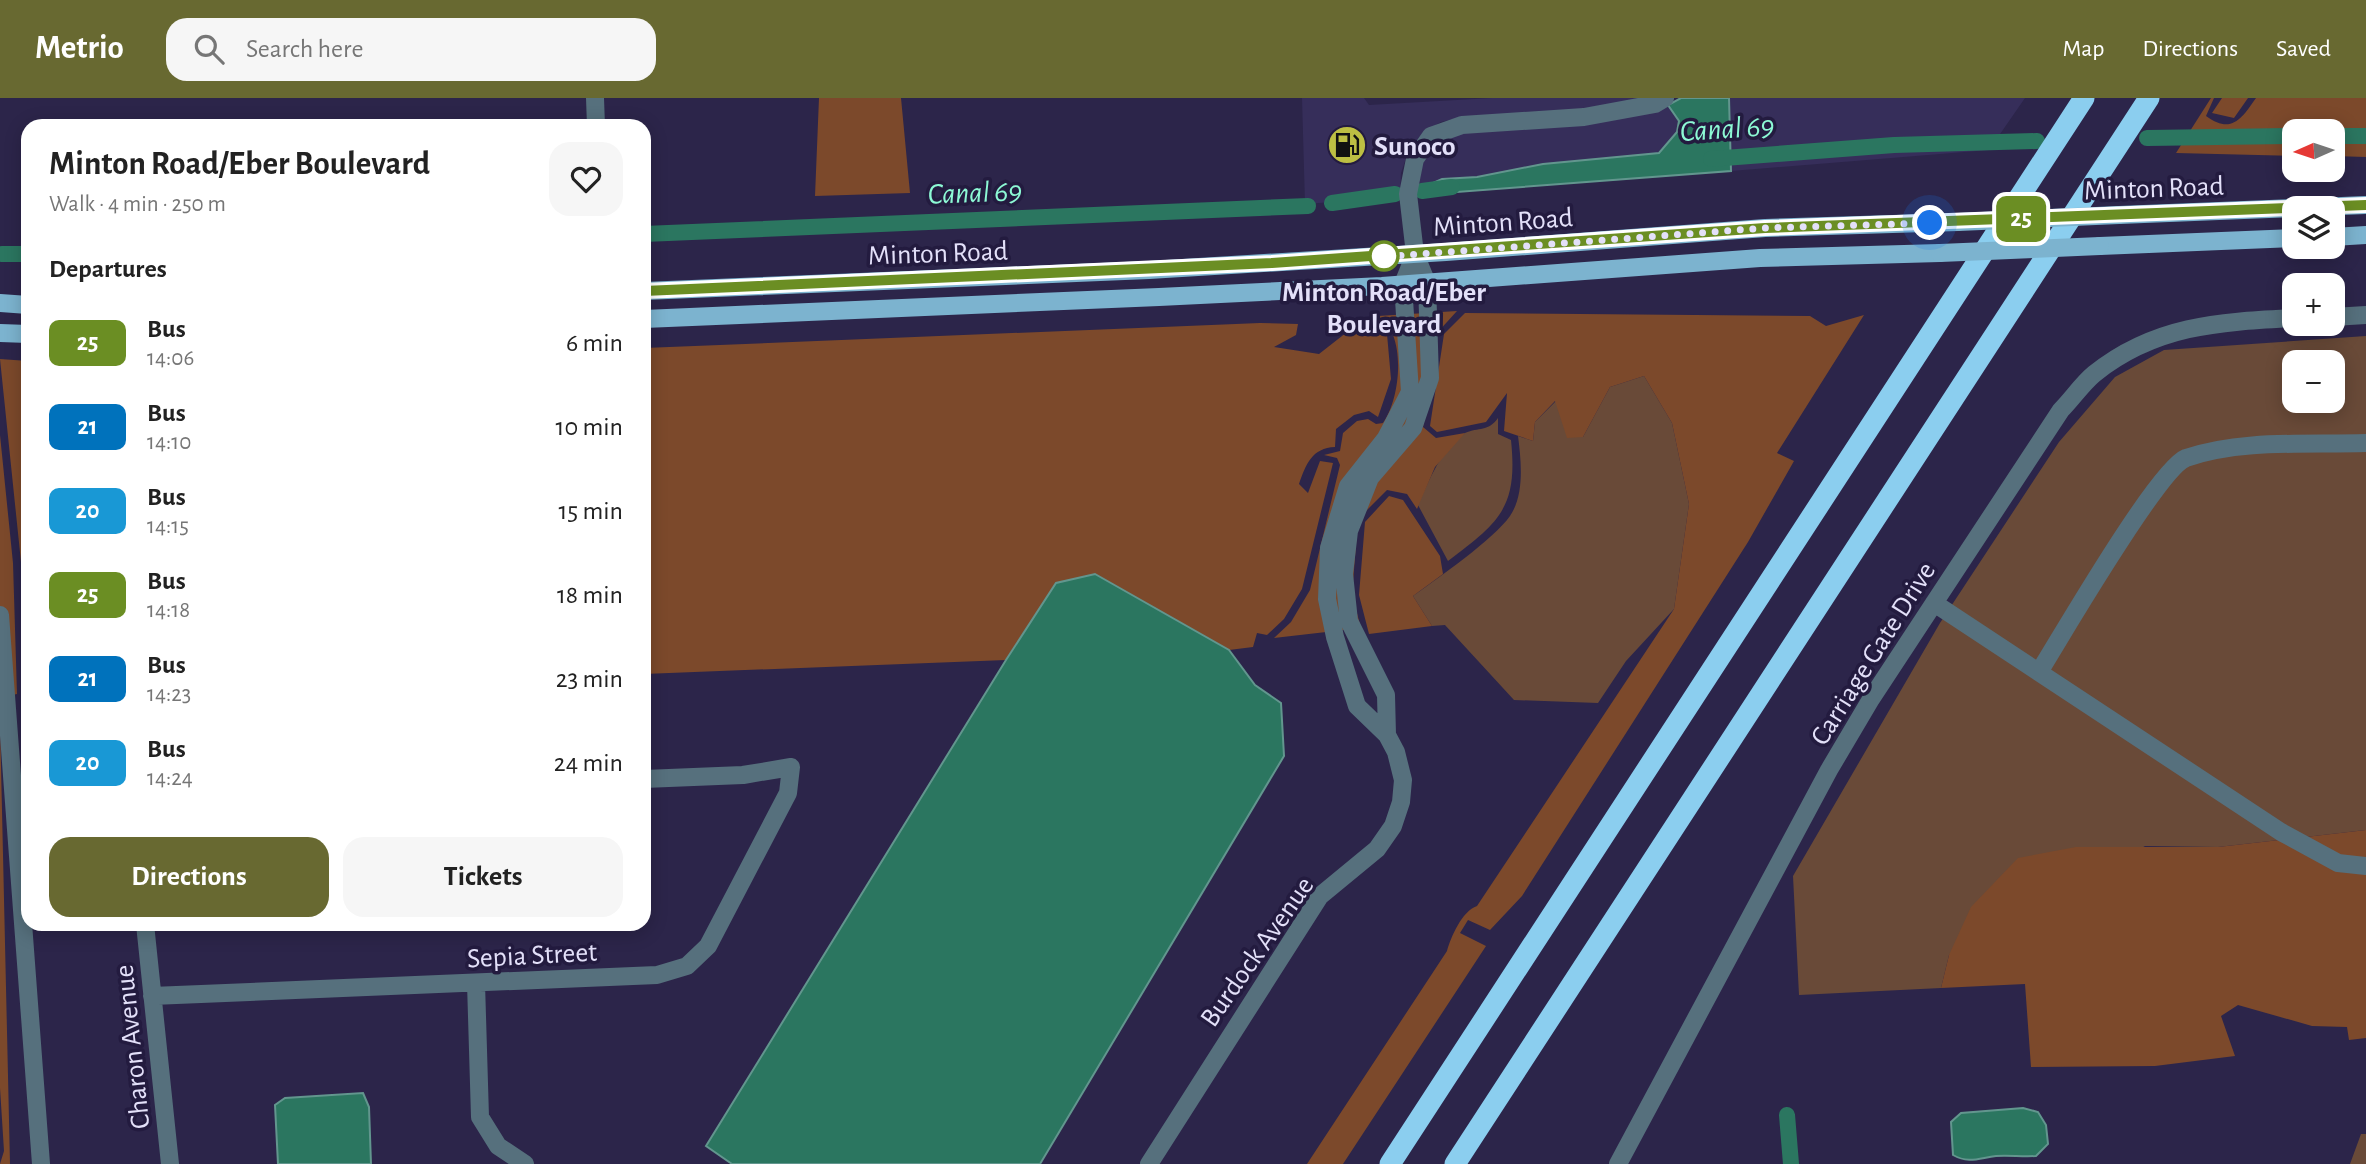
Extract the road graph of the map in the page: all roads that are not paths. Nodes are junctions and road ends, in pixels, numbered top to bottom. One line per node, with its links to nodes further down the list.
1 (595, 98): 5 (street)
2 (1665, 98): 10 (street)
3 (2084, 98): 44 (highway)
4 (2149, 98): 45 (highway)
5 (596, 119)
6 (2366, 205): 10 (main road, Minton Road, bridge)
7 (2366, 235): 8 (main road)
8 (2345, 236)
9 (2282, 238): 11 (main road, Minton Road, bridge)
10 (1415, 254): 11 (street); 12 (street); 13 (main road, Minton Road)
11 (1427, 283): 12 (main road, Minton Road); 22 (street, Burdock Avenue)
12 (1403, 284): 18 (main road, Minton Road); 22 (street, Burdock Avenue)
13 (651, 291)
14 (0, 303): 15 (main road)
15 (21, 304)
16 (2366, 315): 17 (street)
17 (2345, 316)
18 (651, 319)
19 (2282, 319): 25 (street, Carriage Gate Drive)
20 (0, 333): 21 (main road)
21 (21, 334)
22 (1391, 443): 24 (street, Burdock Avenue)
23 (2366, 443): 29 (street)
24 (1338, 550): 27 (street, Burdock Avenue); 28 (street, Burdock Avenue)
25 (1934, 603): 29 (street); 46 (street, Carriage Gate Drive)
26 (0, 615): 35 (street)
27 (1352, 627): 28 (street); 30 (street, Burdock Avenue)
28 (1335, 637): 31 (street, Burdock Avenue)
29 (2039, 672): 34 (street)
30 (1380, 677): 31 (street); 32 (street, Burdock Avenue)
31 (1349, 685): 32 (street, Burdock Avenue)
32 (1387, 736): 43 (street, Burdock Avenue)
33 (651, 779): 38 (street, Sepia Street)
34 (2366, 866)
35 (21, 896)
36 (24, 931): 40 (street)
37 (146, 931): 39 (street, Charon Avenue)
38 (476, 983): 39 (street, Sepia Street); 42 (street)
39 (152, 996): 41 (street, Charon Avenue)
40 (41, 1164)
41 (170, 1164)
42 (525, 1164)
43 (1149, 1164)
44 (1390, 1164)
45 (1455, 1164)
46 (1618, 1164)

